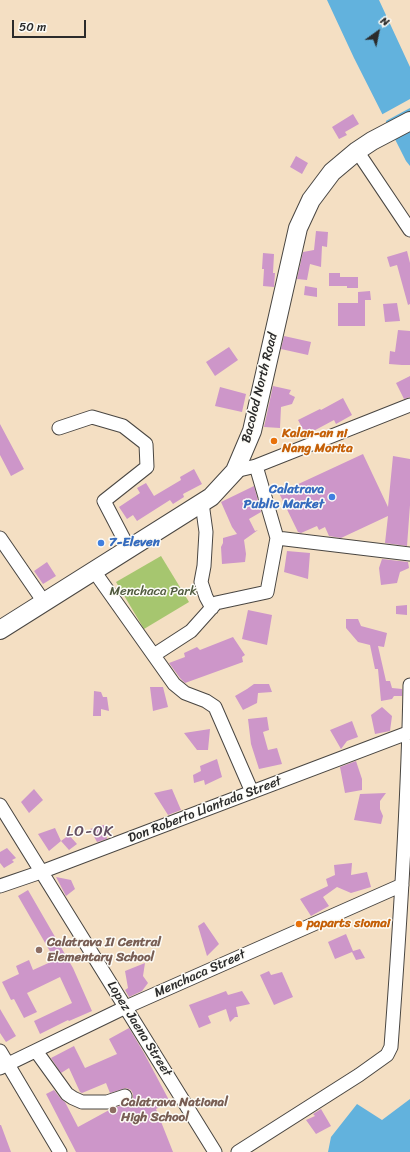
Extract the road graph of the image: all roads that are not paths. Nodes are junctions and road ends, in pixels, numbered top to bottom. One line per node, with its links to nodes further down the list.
1 (410, 121): 2 (highway, Bacolod North Road)
2 (356, 151): 3 (street); 7 (highway, Bacolod North Road)
3 (410, 230)
4 (410, 405): 6 (street)
5 (59, 428): 11 (street)
6 (256, 466): 7 (street); 10 (street)
7 (235, 471): 8 (highway, Bacolod North Road)
8 (202, 503): 11 (highway, Bacolod North Road); 15 (street)
9 (0, 538): 14 (street)
10 (277, 538): 12 (street); 15 (street)
11 (129, 549): 13 (highway, Bacolod North Road)
12 (410, 554)
13 (94, 571): 14 (highway, Bacolod North Road); 17 (street)
14 (44, 602): 16 (highway, Bacolod North Road)
15 (212, 608): 17 (street)
16 (0, 630)
17 (154, 655): 20 (street)
18 (410, 685): 19 (street)
19 (410, 732): 20 (street, Don Roberto Llantada Street); 23 (street)
20 (252, 792): 22 (street, Don Roberto Llantada Street)
21 (0, 805): 22 (street, Lopez Jaena Street)
22 (41, 872): 24 (street, Don Roberto Llantada Street); 25 (street, Lopez Jaena Street)
23 (402, 885): 25 (street, Menchaca Street); 32 (street)
24 (0, 886)
25 (126, 1008): 27 (street, Menchaca Street); 31 (street, Lopez Jaena Street)
26 (0, 1051): 28 (street)
27 (36, 1051): 28 (street, Menchaca Street); 29 (street)
28 (4, 1066): 30 (street)
29 (124, 1096)
30 (60, 1152)
31 (215, 1152)
32 (238, 1152)

